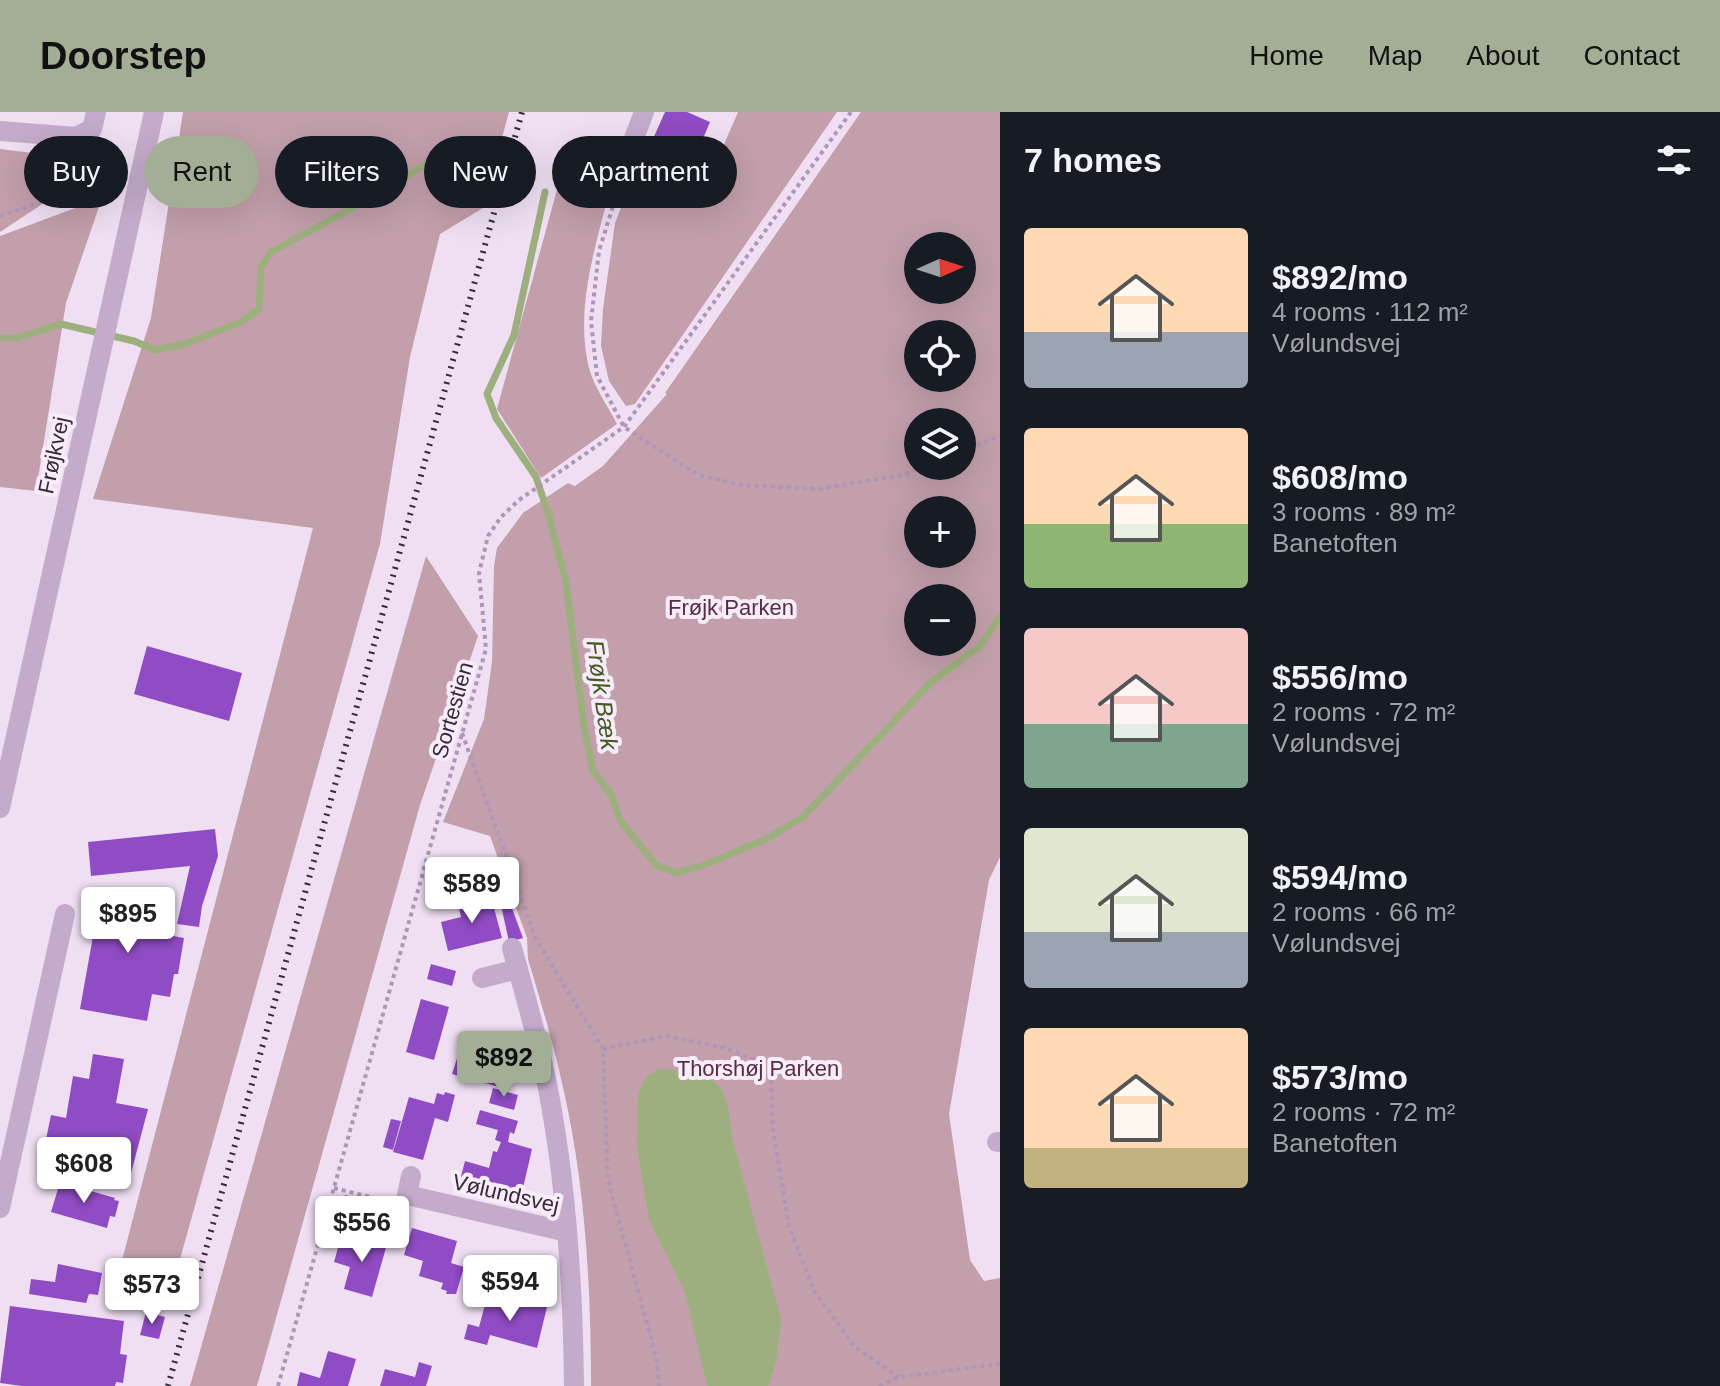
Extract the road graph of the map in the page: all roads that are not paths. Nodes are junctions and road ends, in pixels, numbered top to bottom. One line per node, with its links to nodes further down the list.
1 (96, 112): 4 (street)
2 (154, 112): 6 (street, Frøjkvej)
3 (644, 112): 5 (street)
4 (0, 131)
5 (635, 136)
6 (0, 808)
7 (65, 914): 12 (street)
8 (512, 948): 9 (street, Vølundsvej)
9 (518, 969): 10 (street); 13 (street, Vølundsvej)
10 (482, 978)
11 (409, 1186): 13 (street, Vølundsvej)
12 (0, 1208)
13 (567, 1232): 14 (street, Vølundsvej)
14 (574, 1386)

